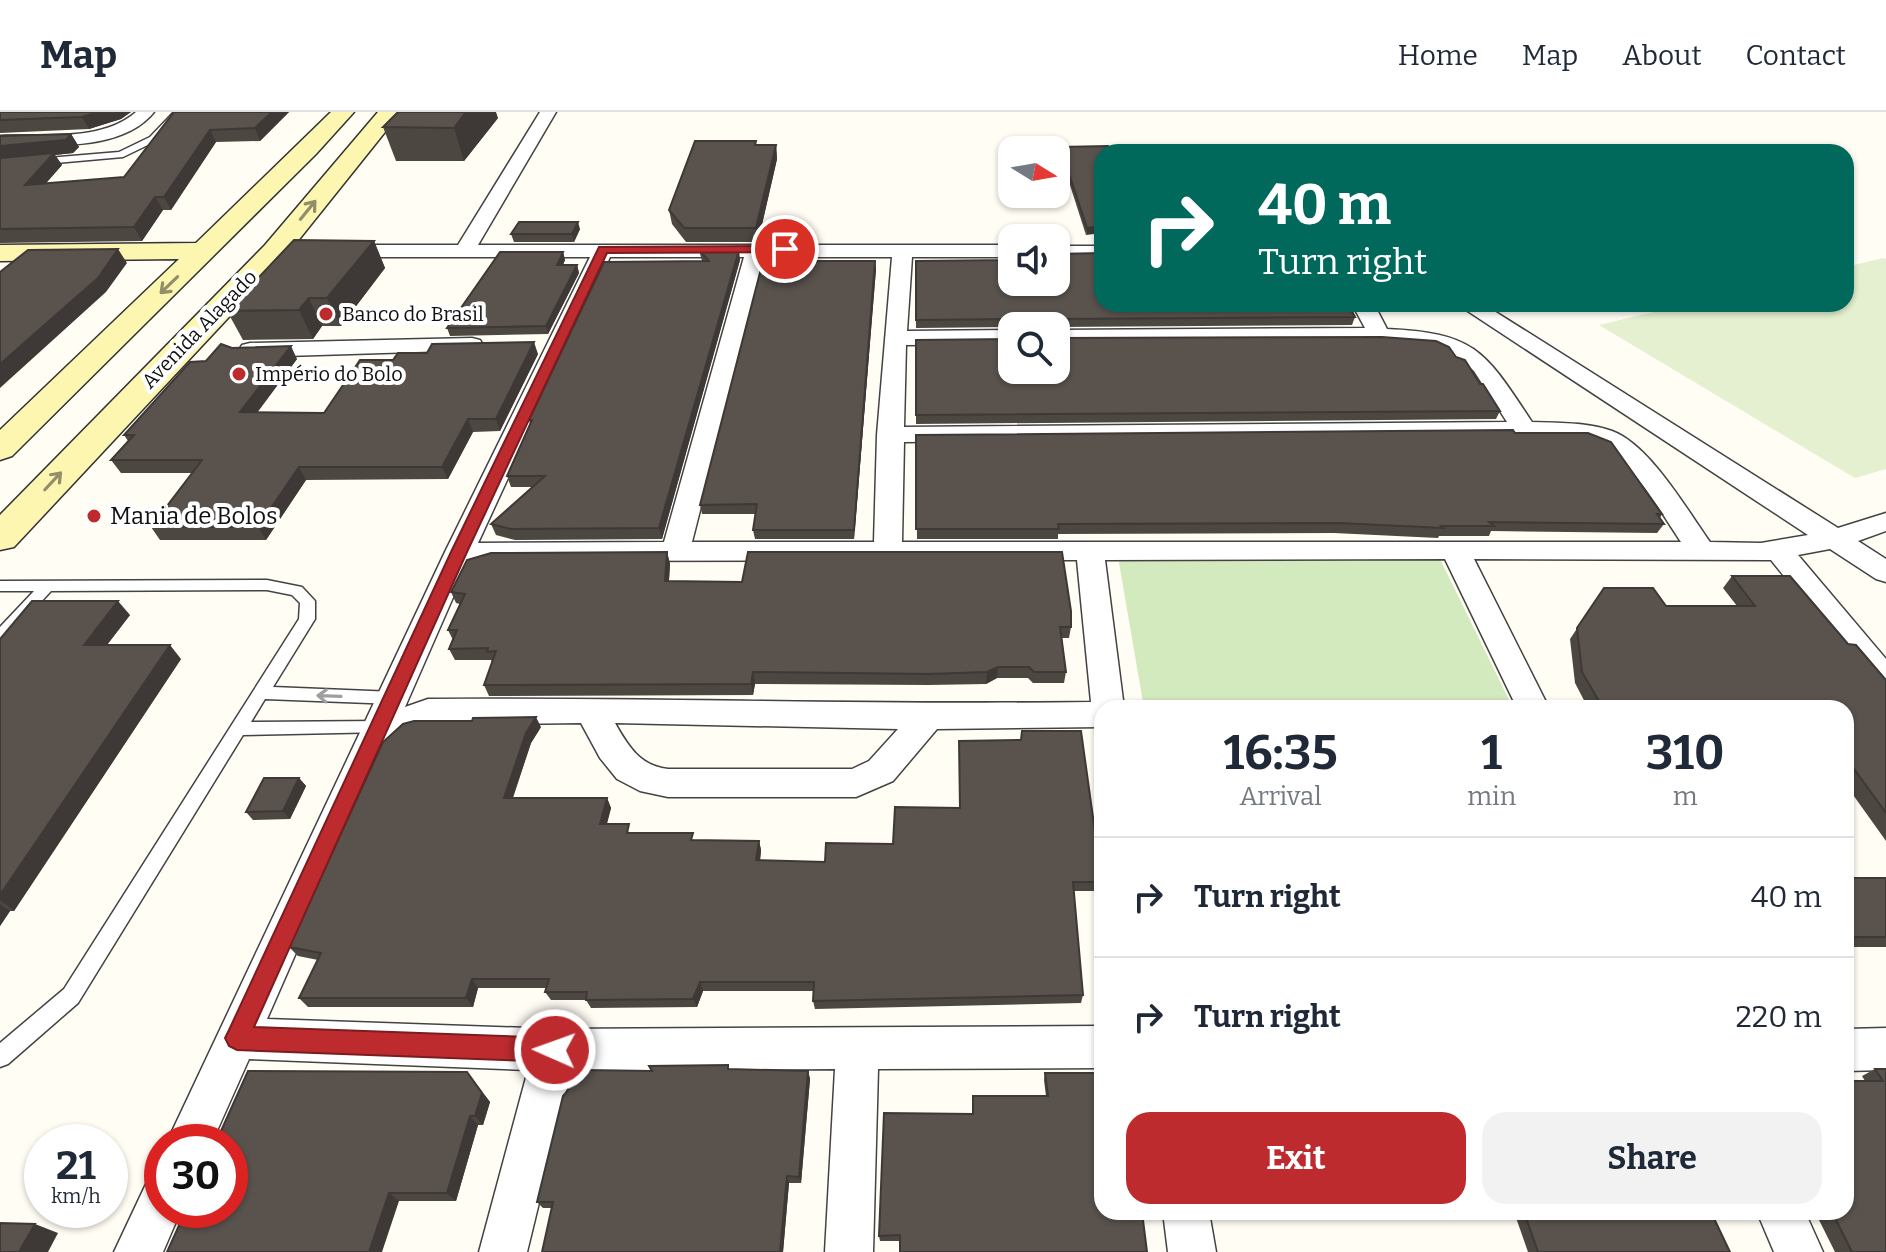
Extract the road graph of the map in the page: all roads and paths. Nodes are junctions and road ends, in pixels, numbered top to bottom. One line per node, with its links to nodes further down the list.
1 (146, 112): 7 (street)
2 (178, 112): 8 (lane)
3 (548, 112): 11 (street)
4 (20, 121): 7 (street)
5 (327, 130): 6 (main road); 13 (main road)
6 (375, 130): 14 (main road, Avenida Alagado, one-way to 6)
7 (0, 140)
8 (0, 165)
9 (756, 249): 10 (street); 12 (street); 39 (street)
10 (903, 249): 15 (street); 24 (street)
11 (465, 250): 12 (street); 14 (street)
12 (603, 250): 38 (street)
13 (204, 251): 18 (main road); 29 (main road, one-way to 29)
14 (275, 251): 31 (main road, Avenida Alagado, one-way to 14)
15 (998, 251)
16 (1070, 252): 17 (street)
17 (1094, 252)
18 (6, 262)
19 (1367, 312): 21 (street)
20 (1480, 312): 32 (street)
21 (1379, 335): 23 (street); 27 (street)
22 (998, 337): 24 (street)
23 (1070, 337)
24 (895, 338): 28 (street)
25 (495, 345): 26 (street)
26 (239, 350)
27 (1524, 429): 28 (street); 35 (street)
28 (890, 435): 33 (street)
29 (0, 449)
30 (1886, 522): 32 (street)
31 (0, 538)
32 (1834, 539): 37 (street); 40 (street)
33 (888, 549): 36 (street); 39 (street)
34 (1455, 550): 35 (street); 36 (street); 47 (street)
35 (1701, 550): 37 (street)
36 (1090, 551): 46 (street)
37 (1779, 551): 44 (street)
38 (459, 552): 39 (street); 49 (street)
39 (675, 552)
40 (1886, 572)
41 (0, 586): 42 (lane)
42 (47, 586): 43 (lane); 45 (lane)
43 (0, 637)
44 (1886, 681)
45 (262, 693): 49 (lane, one-way to 45); 52 (lane)
46 (1107, 700)
47 (1529, 700)
48 (590, 710): 49 (street); 51 (street); 51 (street)
49 (388, 712): 52 (lane); 53 (street)
50 (1094, 714): 51 (street)
51 (928, 717)
52 (240, 729): 59 (lane)
53 (237, 1038): 57 (street); 60 (street)
54 (857, 1046): 55 (street); 57 (street); 66 (street)
55 (1094, 1047)
56 (1886, 1049): 58 (street)
57 (555, 1050): 65 (street)
58 (1854, 1050)
59 (0, 1057)
60 (197, 1124)
61 (1187, 1220): 67 (street)
62 (1784, 1220): 68 (street)
63 (149, 1228): 64 (street)
64 (138, 1252)
65 (503, 1252)
66 (849, 1252)
67 (1192, 1252)
68 (1799, 1252)

